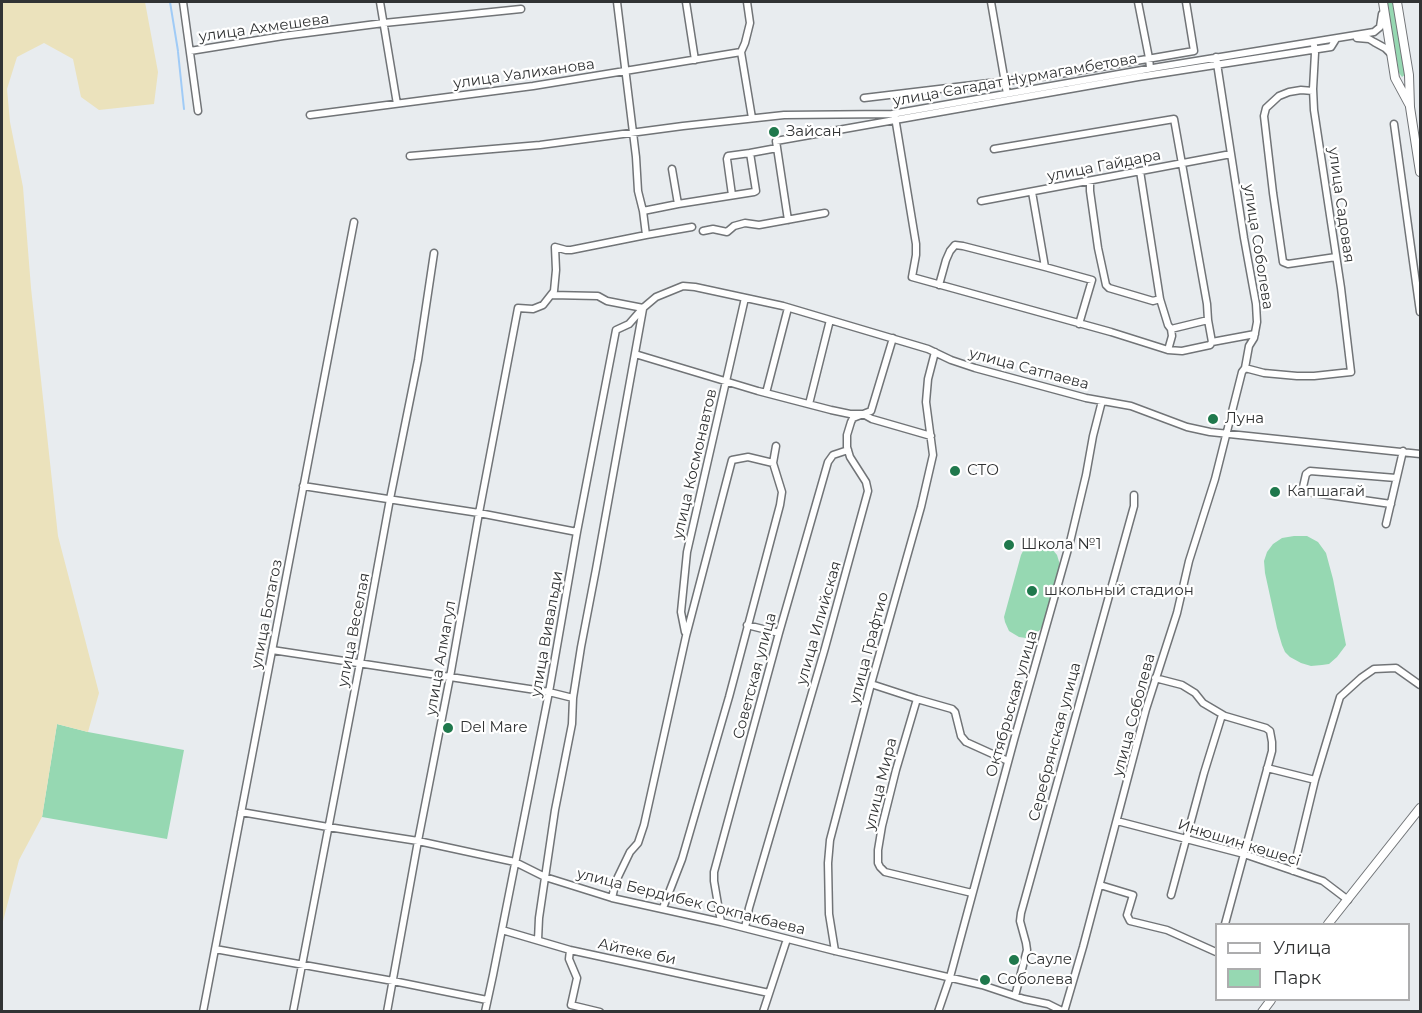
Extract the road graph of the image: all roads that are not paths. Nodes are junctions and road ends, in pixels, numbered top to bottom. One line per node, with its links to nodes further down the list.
1 (183, 2): 17 (street)
2 (380, 2): 12 (street)
3 (617, 2): 24 (street)
4 (686, 2): 21 (street)
5 (747, 2): 18 (street)
6 (991, 2): 27 (street)
7 (1138, 2): 20 (street)
8 (1185, 2): 20 (street)
9 (1383, 2): 13 (street, улица Сагадат Нурмагамбетова); 19 (main road)
10 (1397, 2): 25 (main road)
11 (521, 9): 12 (street, улица Ахмешева)
12 (384, 23): 17 (street, улица Ахмешева); 31 (street)
13 (1351, 37): 14 (street, улица Сагадат Нурмагамбетова); 19 (street, улица Сагадат Нурмагамбетова)
14 (1336, 39): 15 (street, улица Сагадат Нурмагамбетова); 16 (street)
15 (1313, 42): 16 (street, улица Садовая); 22 (street, улица Сагадат Нурмагамбетова)
16 (1315, 50): 22 (street); 28 (street, улица Садовая)
17 (190, 51): 33 (street)
18 (741, 52): 21 (street, улица Уалиханова); 36 (street)
19 (1391, 54): 26 (main road)
20 (1149, 57): 23 (street); 27 (street)
21 (695, 60): 24 (street, улица Уалиханова)
22 (1217, 61): 23 (street, улица Сагадат Нурмагамбетова); 35 (street); 42 (street, улица Соболева)
23 (1150, 68): 29 (street, улица Сагадат Нурмагамбетова)
24 (626, 70): 31 (street, улица Уалиханова); 38 (street)
25 (1409, 75): 26 (street); 32 (main road)
26 (1395, 78): 32 (main road)
27 (1004, 81): 29 (street); 30 (street)
28 (1313, 91): 61 (street, улица Садовая); 61 (street)
29 (1007, 94): 35 (street, улица Сагадат Нурмагамбетова)
30 (864, 98)
31 (397, 104): 34 (street, улица Уалиханова)
32 (1410, 106): 47 (main road)
33 (198, 111)
34 (310, 115)
35 (895, 117): 36 (street, улица Сагадат Нурмагамбетова); 39 (street); 63 (street)
36 (752, 118): 38 (street, улица Сагадат Нурмагамбетова)
37 (1394, 124): 69 (street)
38 (633, 133): 43 (street, улица Сагадат Нурмагамбетова); 53 (street)
39 (777, 148): 41 (street); 55 (street)
40 (994, 149): 44 (street)
41 (750, 153): 50 (street); 50 (street)
42 (1231, 154): 44 (street, улица Гайдара); 74 (street, улица Соболева)
43 (410, 156)
44 (1183, 164): 46 (street, улица Гайдара); 71 (street)
45 (672, 169): 52 (street)
46 (1140, 171): 48 (street, улица Гайдара); 66 (street)
47 (1420, 172)
48 (1090, 182): 49 (street, улица Гайдара); 66 (street)
49 (1032, 192): 51 (street, улица Гайдара); 62 (street)
50 (732, 195): 52 (street)
51 (981, 201)
52 (678, 204): 53 (street)
53 (643, 211): 59 (street)
54 (825, 213): 55 (street)
55 (788, 219): 58 (street)
56 (354, 222): 94 (street, улица Ботагоз)
57 (692, 227): 59 (street)
58 (703, 231)
59 (646, 235): 64 (street)
60 (434, 253): 96 (street, улица Веселая)
61 (1336, 257): 80 (street, улица Садовая)
62 (1045, 267): 63 (street); 72 (street)
63 (939, 285): 72 (street)
64 (551, 295): 67 (street); 98 (street, улица Алмагул)
65 (745, 298): 67 (street, улица Сатпаева); 68 (street, улица Сатпаева); 81 (street, улица Космонавтов)
66 (1160, 299): 73 (street)
67 (643, 308): 79 (street); 100 (street, улица Вивальди)
68 (788, 308): 70 (street, улица Сатпаева); 82 (street)
69 (1420, 312)
70 (830, 320): 75 (street, улица Сатпаева); 84 (street)
71 (1208, 320): 73 (street); 76 (street)
72 (1079, 324): 77 (street)
73 (1172, 329): 77 (street)
74 (1255, 334): 76 (street); 80 (street, улица Соболева)
75 (892, 338): 78 (street, улица Сатпаева); 85 (street)
76 (1212, 342): 77 (street)
77 (1168, 350)
78 (935, 352): 83 (street, улица Сатпаева); 87 (street, улица Графтио)
79 (635, 354): 81 (street); 111 (street)
80 (1243, 370): 86 (street, улица Соболева)
81 (726, 381): 82 (street); 103 (street, улица Космонавтов)
82 (766, 393): 84 (street)
83 (1102, 401): 86 (street, улица Сатпаева); 114 (street, Октябрьская улица)
84 (809, 404): 85 (street)
85 (863, 414): 87 (street); 89 (street)
86 (1226, 434): 90 (street, улица Сатпаева); 107 (street, улица Соболева)
87 (931, 436): 108 (street, улица Графтио)
88 (776, 446): 92 (street)
89 (848, 450): 102 (street, Советская улица); 136 (street, улица Илийская)
90 (1403, 451): 91 (street, улица Сатпаева); 93 (street)
91 (1420, 454)
92 (773, 463): 101 (street); 103 (street, улица Космонавтов)
93 (1396, 478): 97 (street); 97 (street)
94 (303, 486): 96 (street); 104 (street, улица Ботагоз)
95 (1134, 495): 148 (street, Серебрянская улица)
96 (390, 499): 98 (street); 105 (street, улица Веселая)
97 (1391, 504): 99 (street)
98 (479, 513): 100 (street); 106 (street, улица Алмагул)
99 (1386, 524)
100 (578, 532): 110 (street, улица Вивальди)
101 (747, 625): 102 (street); 132 (street)
102 (778, 633): 133 (street, Советская улица)
103 (686, 636): 130 (street, улица Космонавтов)
104 (272, 650): 105 (street); 118 (street, улица Ботагоз)
105 (360, 663): 106 (street); 120 (street, улица Веселая)
106 (450, 677): 110 (street); 122 (street, улица Алмагул)
107 (1155, 678): 113 (street); 119 (street, улица Соболева)
108 (871, 684): 112 (street); 142 (street, улица Графтио)
109 (1420, 685): 116 (street)
110 (549, 692): 111 (street); 124 (street, улица Вивальди)
111 (573, 698): 126 (street)
112 (917, 699): 114 (street); 128 (street, улица Мира)
113 (1222, 715): 115 (street); 121 (street)
114 (1008, 761): 128 (street, Октябрьская улица)
115 (1267, 768): 116 (street); 123 (street)
116 (1315, 780): 125 (street)
117 (1420, 808): 131 (main road)
118 (241, 812): 120 (street, улица Бердибек Сокпакбаева); 140 (street, улица Ботагоз)
119 (1117, 821): 121 (street, Инюшин көшесі); 127 (street, улица Соболева)
120 (328, 827): 122 (street, улица Бердибек Сокпакбаева); 144 (street, улица Веселая)
121 (1187, 839): 123 (street, Инюшин көшесі); 129 (street)
122 (418, 841): 124 (street, улица Бердибек Сокпакбаева); 146 (street, улица Алмагул)
123 (1244, 854): 125 (street, Инюшин көшесі); 134 (street)
124 (515, 862): 126 (street, улица Бердибек Сокпакбаева); 137 (street, улица Вивальди)
125 (1293, 871): 131 (street, Инюшин көшесі)
126 (545, 877): 130 (street, улица Бердибек Сокпакбаева); 139 (street)
127 (1100, 885): 143 (street); 158 (street, улица Соболева)
128 (972, 893): 145 (street, Октябрьская улица)
129 (1171, 895)
130 (612, 898): 132 (street, улица Бердибек Сокпакбаева)
131 (1348, 900): 135 (main road)
132 (663, 908): 133 (street, улица Бердибек Сокпакбаева)
133 (721, 922): 136 (street, улица Бердибек Сокпакбаева)
134 (1225, 923)
135 (1330, 923)
136 (745, 928): 138 (street, улица Бердибек Сокпакбаева)
137 (502, 930): 139 (street, Айтеке би); 149 (street, улица Вивальди)
138 (787, 939): 142 (street, улица Бердибек Сокпакбаева); 147 (street)
139 (538, 940): 141 (street, Айтеке би)
140 (215, 949): 144 (street); 151 (street, улица Ботагоз)
141 (570, 950): 147 (street, Айтеке би); 155 (street)
142 (835, 951): 145 (street, улица Бердибек Сокпакбаева)
143 (1215, 952)
144 (302, 965): 146 (street); 152 (street, улица Веселая)
145 (950, 977): 148 (street, улица Бердибек Сокпакбаева); 157 (street, Октябрьская улица)
146 (393, 981): 149 (street); 153 (street, улица Алмагул)
147 (769, 993): 156 (street)
148 (1015, 996): 150 (street, улица Бердибек Сокпакбаева)
149 (487, 1000): 154 (street, улица Вивальди)
150 (1047, 1008): 158 (street, улица Бердибек Сокпакбаева)
151 (203, 1011)
152 (293, 1011)
153 (387, 1011)
154 (485, 1011)
155 (600, 1011)
156 (763, 1011)
157 (938, 1011)
158 (1064, 1011)

